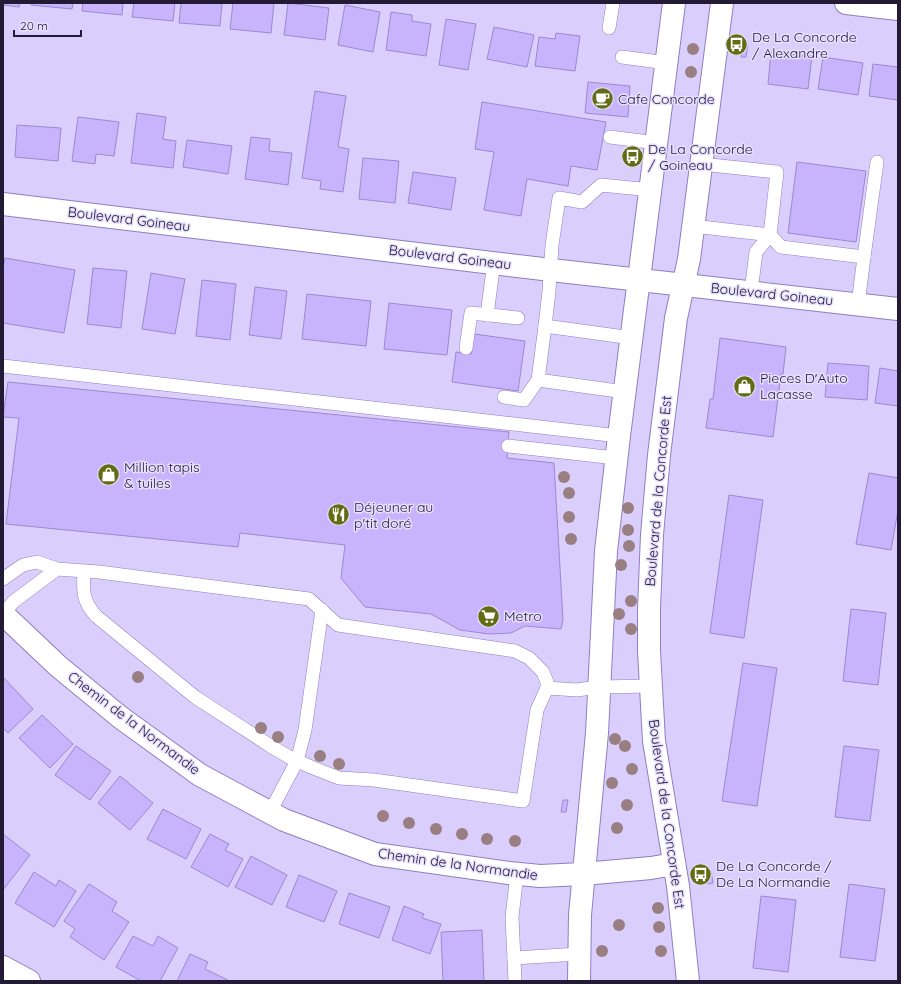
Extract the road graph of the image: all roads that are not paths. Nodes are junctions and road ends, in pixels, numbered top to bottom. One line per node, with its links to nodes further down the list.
1 (613, 3): 6 (lane)
2 (674, 3): 8 (street)
3 (722, 3): 12 (street, Boulevard de la Concorde Est)
4 (846, 3): 5 (street)
5 (898, 9)
6 (609, 28)
7 (622, 57): 8 (lane)
8 (667, 63): 10 (street)
9 (610, 136): 10 (lane)
10 (657, 142): 13 (street)
11 (877, 162): 17 (lane)
12 (701, 164): 15 (street, Boulevard de la Concorde Est); 16 (lane)
13 (651, 190): 19 (lane); 20 (street)
14 (3, 204): 18 (street, Boulevard Goineau)
15 (693, 226): 16 (lane); 21 (street, Boulevard de la Concorde Est)
16 (770, 235): 17 (lane); 22 (lane)
17 (864, 257): 23 (lane)
18 (494, 262): 19 (street, Boulevard Goineau); 25 (lane)
19 (551, 270): 20 (street, Boulevard Goineau); 27 (lane)
20 (639, 279): 21 (street, Boulevard Goineau); 28 (street)
21 (684, 284): 22 (street, Boulevard Goineau); 42 (street, Boulevard de la Concorde Est)
22 (751, 292): 23 (street, Boulevard Goineau)
23 (858, 304): 24 (street, Boulevard Goineau)
24 (898, 309)
25 (487, 315): 26 (lane); 29 (lane)
26 (518, 318)
27 (545, 326): 28 (lane); 31 (lane)
28 (632, 338): 32 (street)
29 (466, 348)
30 (3, 366): 34 (lane)
31 (538, 380): 32 (lane); 33 (lane)
32 (625, 392): 34 (street)
33 (504, 397)
34 (619, 436): 36 (street)
35 (508, 446): 36 (lane)
36 (616, 458): 43 (street)
37 (57, 569): 38 (lane); 39 (lane); 41 (lane)
38 (84, 571): 40 (lane); 45 (lane)
39 (3, 579)
40 (322, 610): 44 (lane); 45 (lane)
41 (3, 614): 46 (street, Chemin de la Normandie)
42 (650, 686): 43 (lane); 47 (street, Boulevard de la Concorde Est)
43 (598, 687): 44 (lane); 49 (street)
44 (547, 688): 45 (lane)
45 (297, 761): 46 (lane)
46 (270, 812): 48 (street, Chemin de la Normandie)
47 (674, 864): 49 (street, Chemin de la Normandie); 56 (street, Boulevard de la Concorde Est)
48 (517, 874): 49 (street, Chemin de la Normandie); 51 (lane)
49 (583, 874): 50 (street)
50 (579, 954): 51 (lane); 55 (street)
51 (514, 958): 54 (lane)
52 (3, 967): 53 (street)
53 (29, 981)
54 (515, 981)
55 (579, 981)
56 (688, 981)

